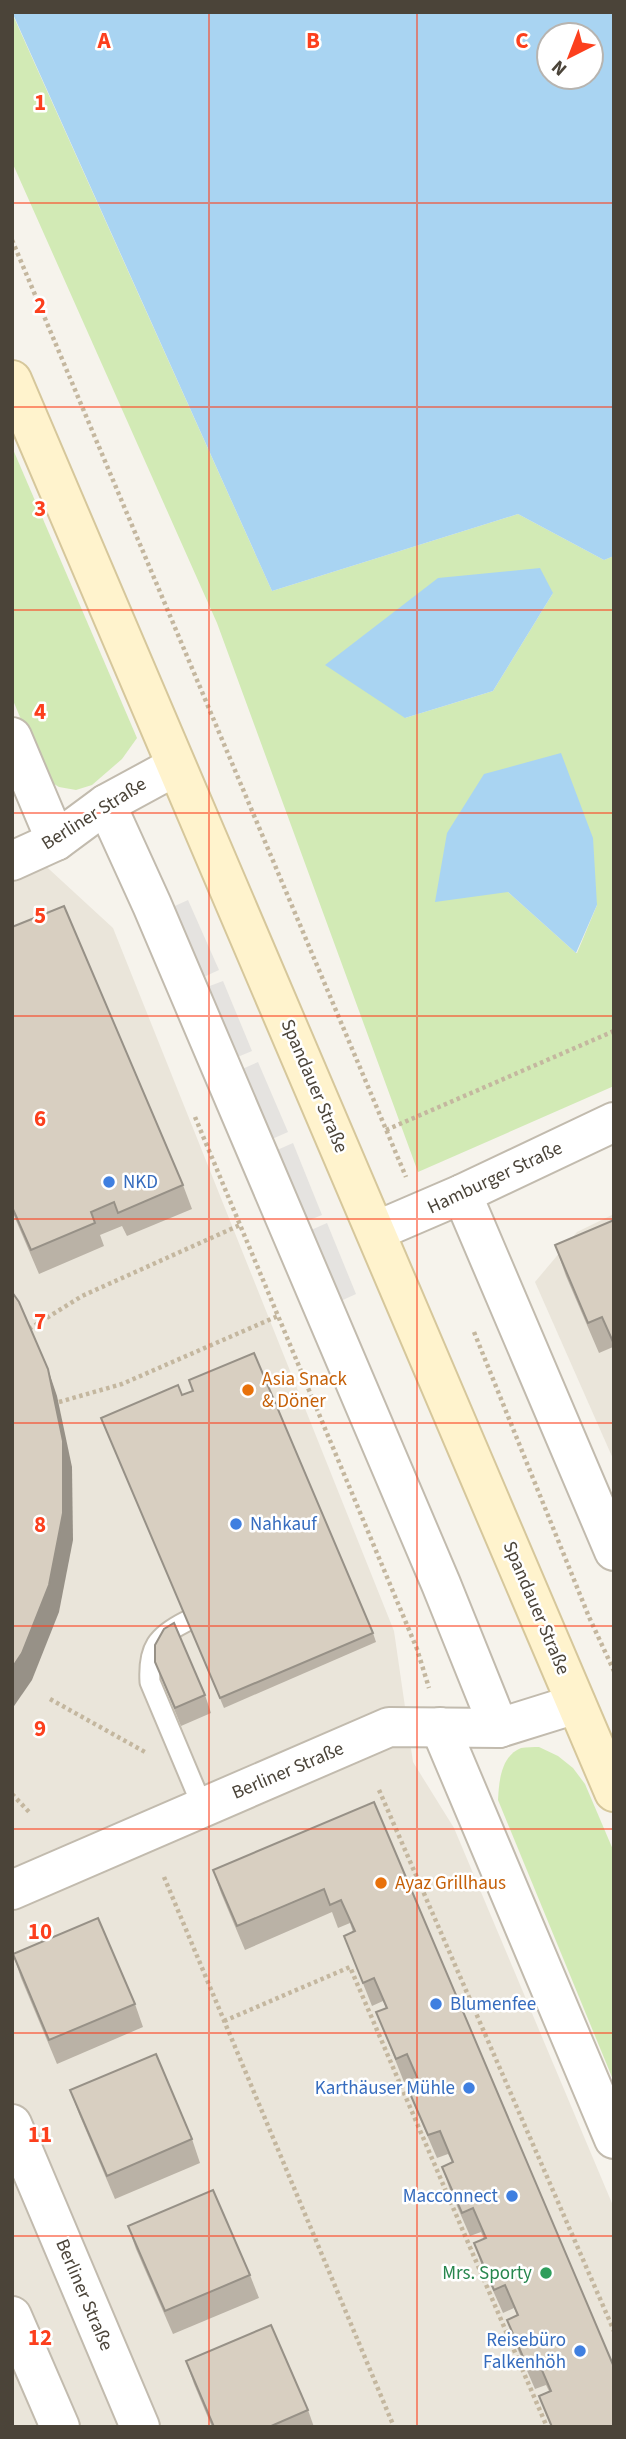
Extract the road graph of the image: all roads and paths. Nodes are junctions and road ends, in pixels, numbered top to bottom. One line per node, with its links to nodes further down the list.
1 (12, 240): 11 (path)
2 (12, 380): 4 (main road, Spandauer Straße)
3 (12, 737): 6 (street)
4 (176, 766): 5 (street, Berliner Straße); 15 (main road, Spandauer Straße)
5 (106, 804): 6 (street, Berliner Straße); 26 (street)
6 (56, 841): 7 (street, Berliner Straße)
7 (12, 861)
8 (614, 1031): 11 (path)
9 (193, 1113): 14 (path)
10 (614, 1122): 12 (street, Hamburger Straße)
11 (386, 1130): 13 (path)
12 (462, 1195): 13 (street, Hamburger Straße); 20 (street)
13 (421, 1212): 15 (street, Hamburger Straße)
14 (240, 1225): 16 (path); 18 (path)
15 (376, 1231): 24 (main road, Spandauer Straße)
16 (278, 1316): 19 (path); 25 (path)
17 (472, 1328): 22 (path)
18 (29, 1329)
19 (59, 1402)
20 (614, 1551)
21 (187, 1621): 31 (lane)
22 (614, 1671)
23 (50, 1699): 27 (path)
24 (576, 1704): 26 (street, Berliner Straße); 29 (main road, Spandauer Straße)
25 (440, 1727): 26 (street, Berliner Straße); 31 (street, Berliner Straße); 37 (street)
26 (499, 1728)
27 (146, 1752)
28 (379, 1790): 39 (path)
29 (614, 1792)
30 (12, 1794): 32 (path)
31 (203, 1808): 34 (street, Berliner Straße)
32 (30, 1813)
33 (164, 1877): 35 (path)
34 (12, 1891)
35 (224, 2021): 42 (path); 43 (path)
36 (12, 2124): 41 (street, Berliner Straße)
37 (614, 2138)
38 (12, 2316): 40 (street)
39 (614, 2332)
40 (60, 2427)
41 (140, 2427)
42 (394, 2427)
43 (547, 2427)

